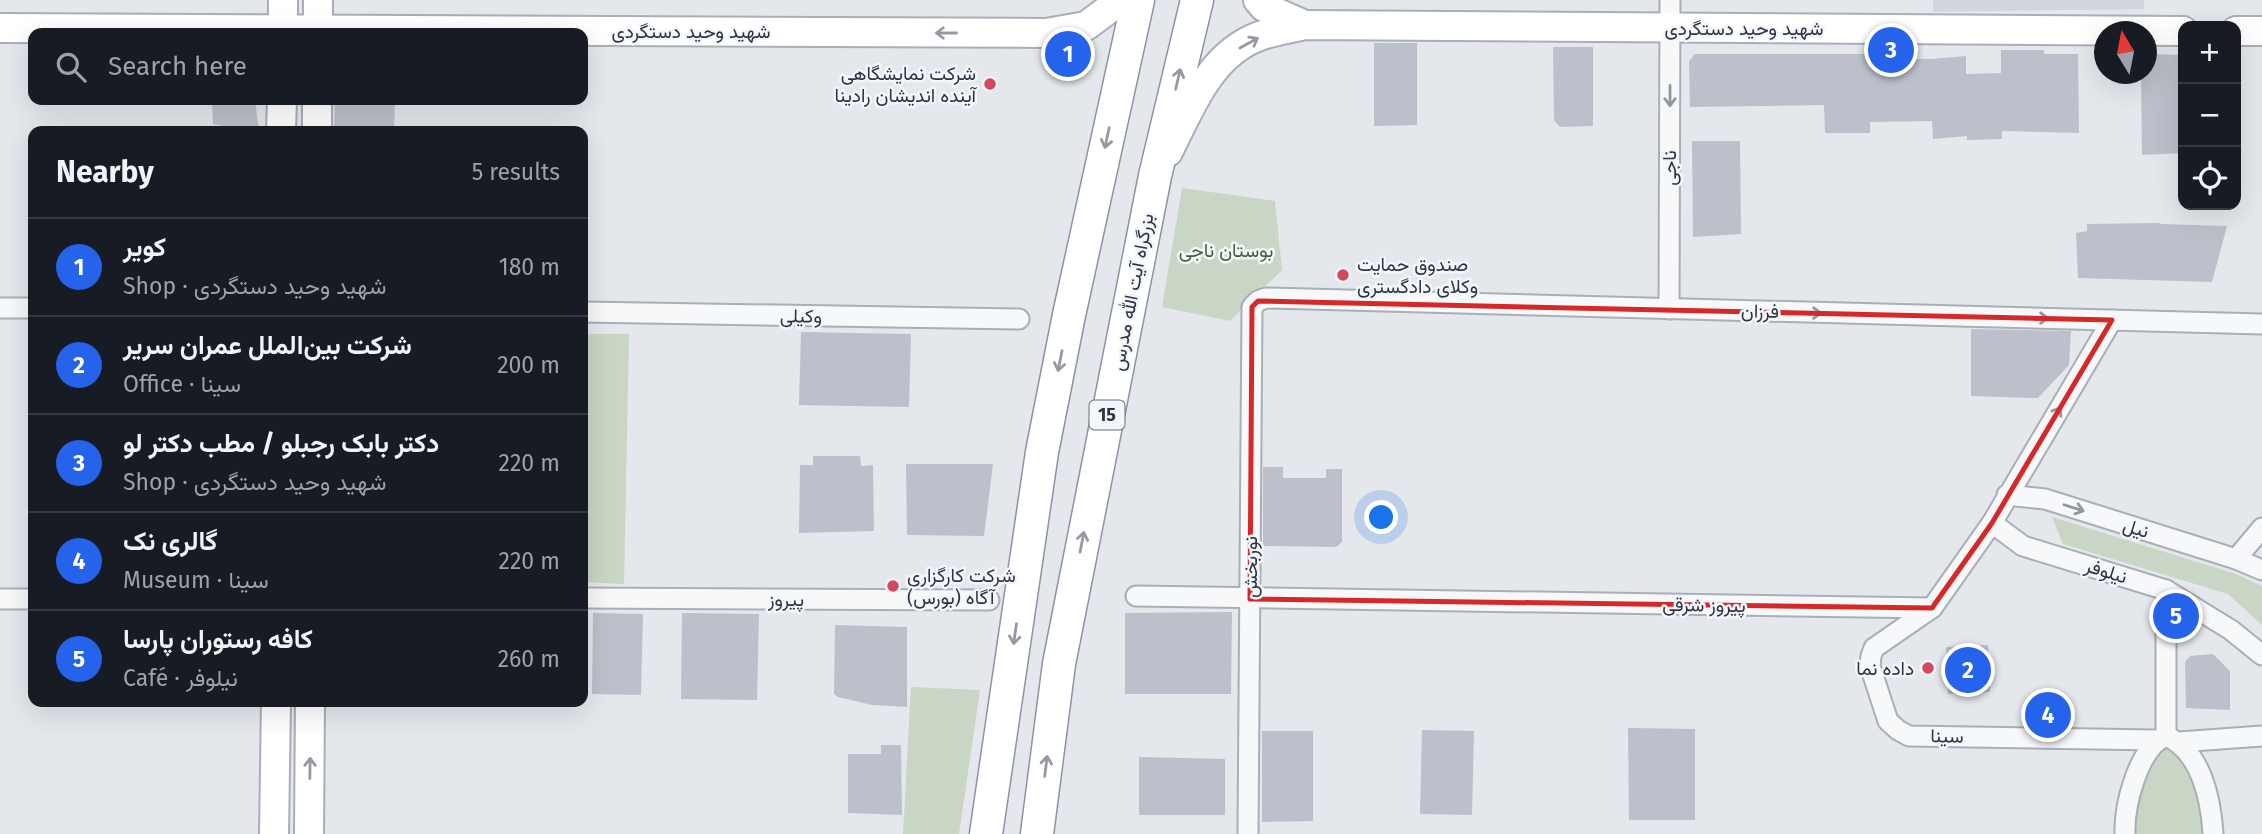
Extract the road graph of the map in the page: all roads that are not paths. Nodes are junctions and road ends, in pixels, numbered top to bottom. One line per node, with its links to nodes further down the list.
1 (283, 0): 11 (main road)
2 (318, 0): 12 (main road)
3 (1121, 0): 16 (main road, شهید وحید دستگردی, one-way to 16)
4 (1138, 0): 50 (highway, one-way to 50)
5 (1197, 0): 21 (highway, بزرگراه آیت الله مدرس / 15, one-way to 5)
6 (1258, 0): 8 (main road, شهید وحید دستگردی)
7 (1670, 14): 8 (main road, شهید وحید دستگردی); 13 (main road, شهید وحید دستگردی); 25 (street, ناجی, one-way to 25)
8 (1305, 25): 21 (main road, شهید وحید دستگردی, one-way to 8)
9 (0, 28): 10 (main road, شهید وحید دستگردی)
10 (28, 28)
11 (283, 28)
12 (318, 28)
13 (2178, 31)
14 (2241, 31): 15 (main road)
15 (2262, 31)
16 (588, 32)
17 (282, 105): 19 (main road)
18 (317, 105): 20 (main road)
19 (281, 126)
20 (317, 126)
21 (1155, 176): 51 (highway, بزرگراه آیت الله مدرس / 15, one-way to 21)
22 (1258, 301): 25 (street, فرزان); 40 (street, نوربخش)
23 (0, 308): 24 (street)
24 (28, 308)
25 (1669, 309): 28 (street, فرزان, one-way to 28)
26 (588, 312): 27 (street, وكيلی)
27 (1019, 319)
28 (2112, 320): 29 (street, فرزان); 30 (street, one-way to 28)
29 (2262, 324)
30 (2007, 495): 31 (street); 33 (street, نیل, one-way to 33)
31 (1992, 523): 35 (street, نیلوفر); 42 (street)
32 (2262, 528): 33 (street)
33 (2236, 559): 34 (street, نیل)
34 (2262, 570)
35 (2166, 590): 43 (street); 47 (street)
36 (1136, 596): 40 (street, پیروز شرقی)
37 (588, 598): 41 (street, پیروز)
38 (0, 599): 39 (street)
39 (28, 599)
40 (1250, 599): 42 (street, پیروز شرقی); 52 (street, نوربخش)
41 (989, 600)
42 (1932, 608): 47 (street, سینا)
43 (2262, 655)
44 (276, 715): 45 (main road); 48 (main road)
45 (310, 715): 49 (main road, one-way to 45)
46 (2262, 736): 47 (street, سینا)
47 (2167, 739): 53 (street); 54 (street)
48 (274, 834)
49 (309, 834)
50 (986, 834)
51 (1037, 834)
52 (1248, 834)
53 (2125, 834)
54 (2213, 834)

